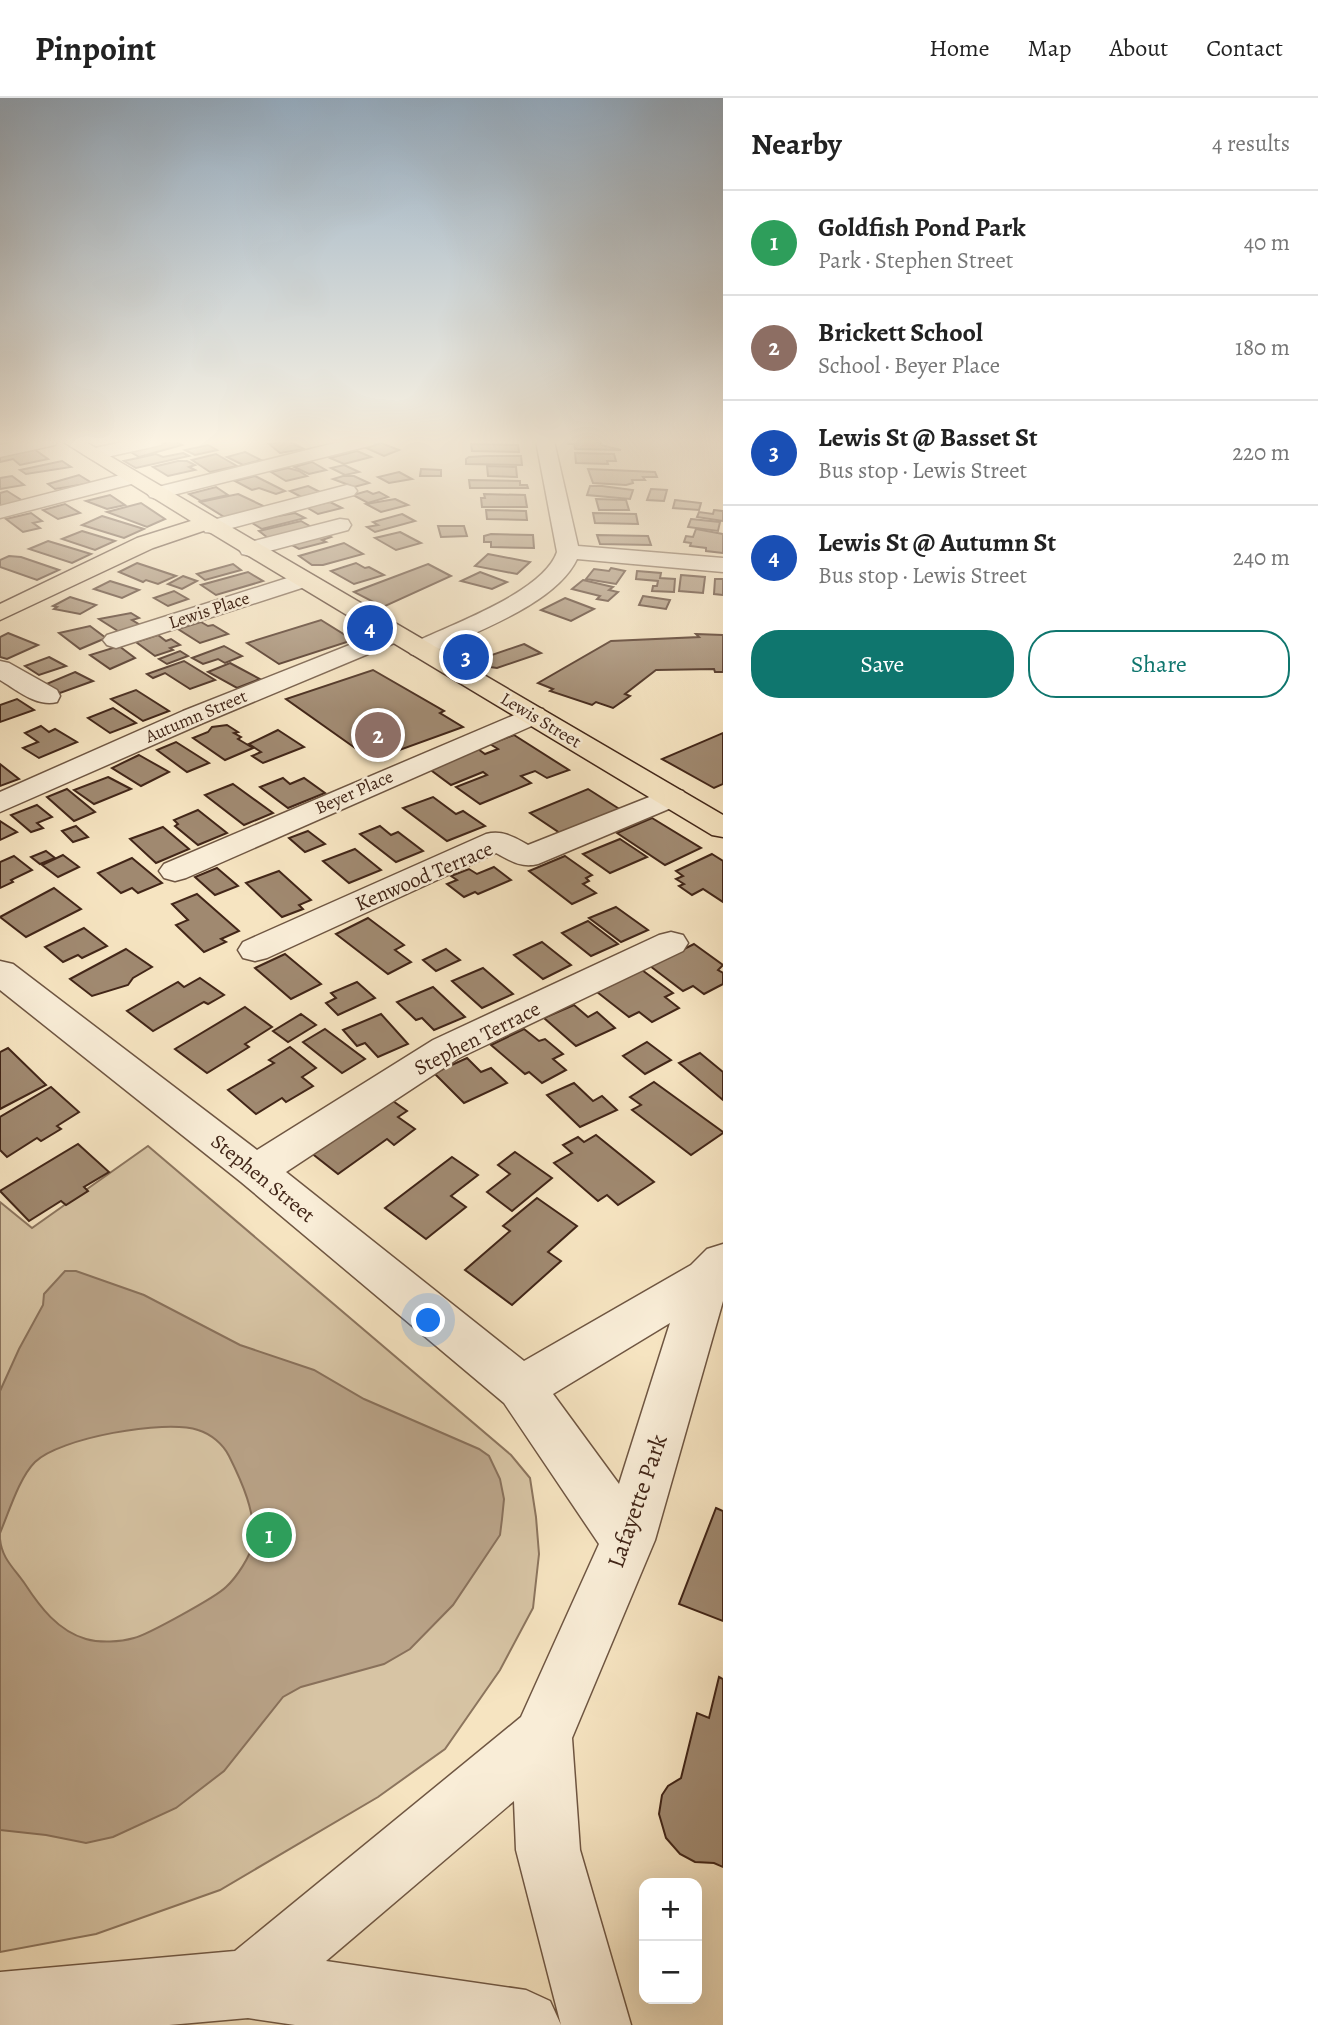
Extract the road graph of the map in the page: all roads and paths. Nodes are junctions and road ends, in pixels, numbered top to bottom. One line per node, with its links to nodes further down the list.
1 (181, 531): 9 (main road)
2 (219, 531): 5 (main road, Lewis Street)
3 (318, 531): 5 (street)
4 (564, 531): 6 (street)
5 (250, 549): 8 (main road, Lewis Street)
6 (568, 552): 7 (street); 12 (street)
7 (723, 565)
8 (303, 580): 10 (main road, Lewis Street); 11 (street, Lewis Place)
9 (0, 613)
10 (395, 634): 12 (main road, Lewis Street); 17 (street, Autumn Street)
11 (116, 640)
12 (420, 649): 15 (main road, Lewis Street)
13 (0, 669): 14 (street)
14 (47, 696)
15 (533, 715): 16 (main road, Lewis Street); 19 (street, Beyer Place)
16 (672, 797): 18 (main road, Lewis Street); 21 (street, Kenwood Terrace)
17 (0, 803)
18 (723, 828)
19 (175, 871)
20 (671, 943): 23 (street, Stephen Terrace)
21 (255, 950)
22 (0, 972): 23 (street, Stephen Street)
23 (256, 1171): 25 (street, Stephen Street)
24 (715, 1270): 25 (street); 26 (street, Lafayette Park)
25 (521, 1388): 26 (street, Stephen Street)
26 (628, 1540): 27 (street, Lafayette Park)
27 (542, 1738): 28 (street, Lafayette Park); 31 (street, Lafayette Park)
28 (248, 1984): 29 (street); 30 (street)
29 (0, 2006)
30 (526, 2025)
31 (596, 2025)

